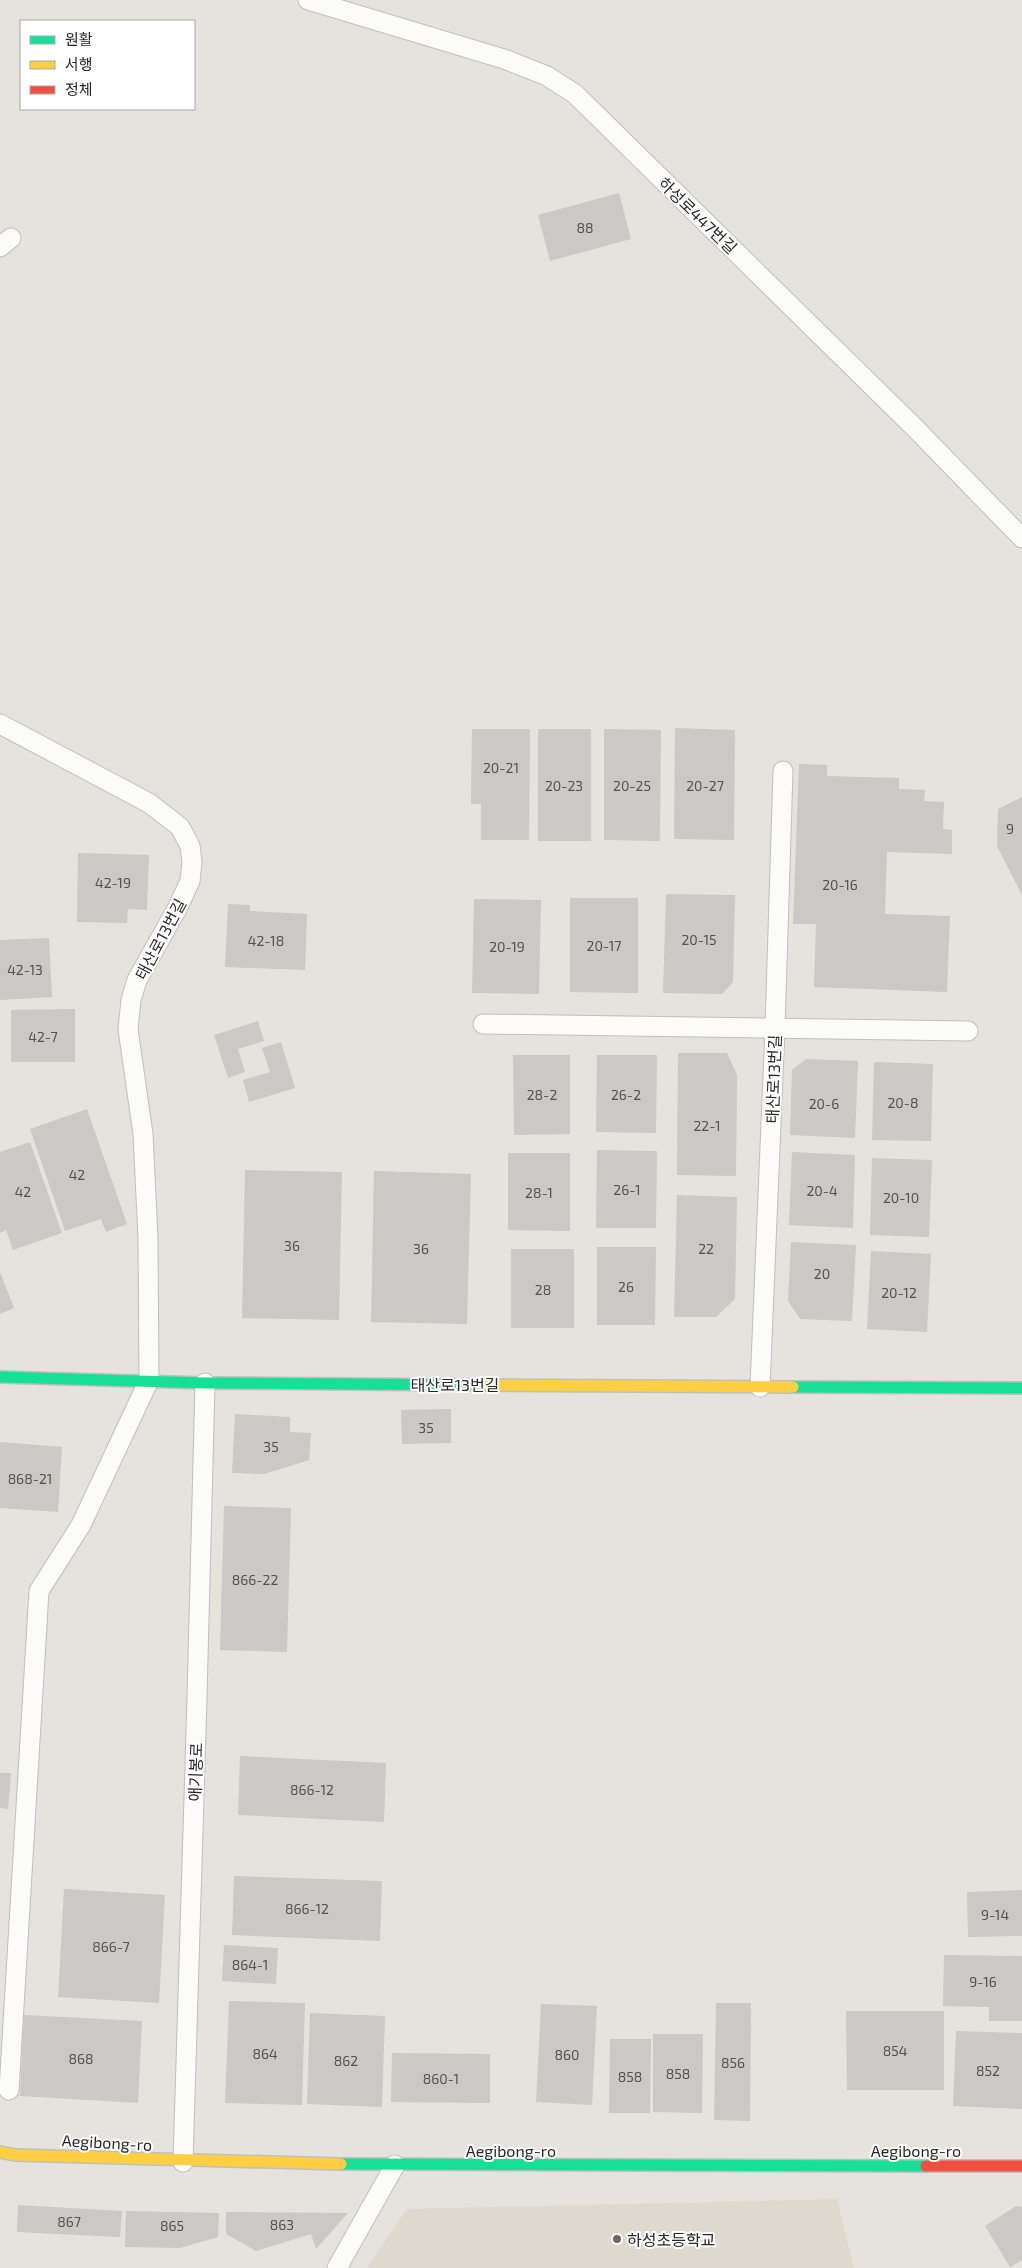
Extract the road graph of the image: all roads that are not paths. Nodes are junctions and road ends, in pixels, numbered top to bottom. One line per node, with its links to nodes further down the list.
1 (308, 0): 2 (lane, 하성로447번길)
2 (1022, 538)
3 (0, 724): 9 (lane, 태산로13번길)
4 (783, 771): 6 (lane, 태산로13번길)
5 (483, 1024): 6 (lane)
6 (775, 1028): 7 (lane); 11 (lane, 태산로13번길)
7 (968, 1031)
8 (0, 1377): 9 (main road, 태산로13번길)
9 (149, 1380): 10 (main road, 태산로13번길); 13 (lane)
10 (205, 1383): 11 (main road, 태산로13번길); 17 (lane, 애기봉로)
11 (760, 1387): 12 (main road, 태산로13번길)
12 (1022, 1388)
13 (9, 2090)
14 (0, 2152): 15 (main road, Aegibong-ro)
15 (15, 2155): 16 (main road); 17 (main road, Aegibong-ro)
16 (0, 2160)
17 (182, 2162): 18 (main road, Aegibong-ro)
18 (395, 2165): 19 (main road, Aegibong-ro); 20 (lane)
19 (1022, 2166)
20 (337, 2268)

